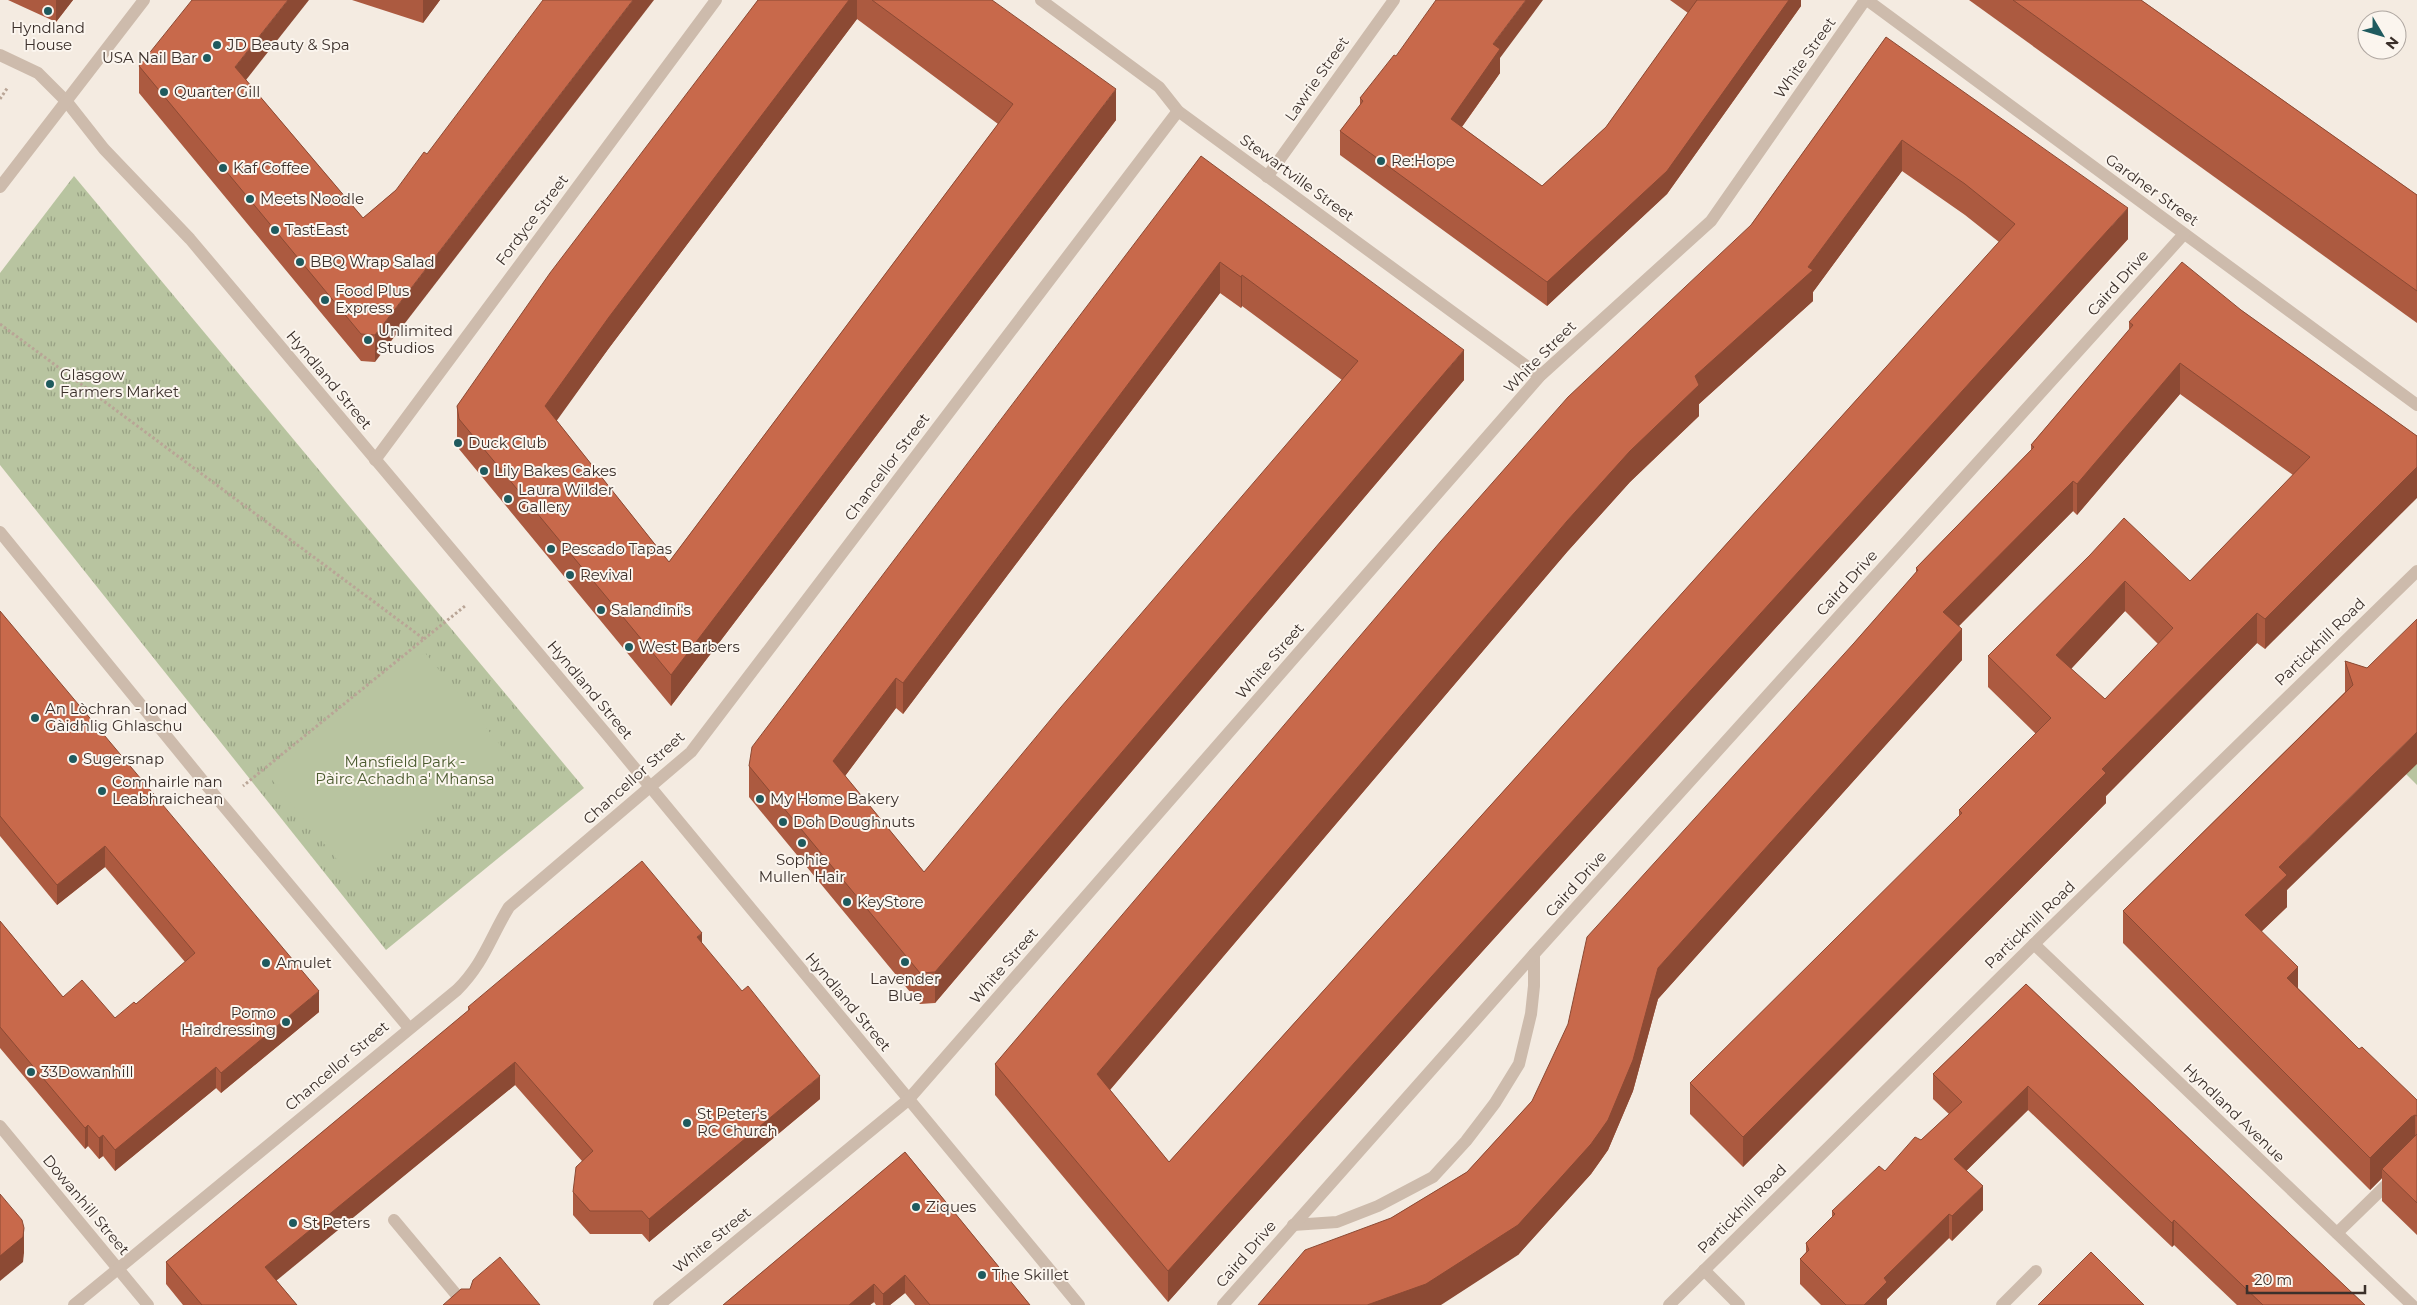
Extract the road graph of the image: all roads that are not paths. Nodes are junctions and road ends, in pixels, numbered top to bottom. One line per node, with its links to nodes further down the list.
1 (144, 0): 7 (street)
2 (716, 0): 14 (street, Fordyce Street)
3 (1041, 0): 8 (street, Stewartville Street)
4 (1394, 0): 9 (street, Lawrie Street)
5 (1866, 0): 11 (street, Gardner Street); 12 (street, White Street)
6 (0, 55): 7 (street, Hyndland Street)
7 (67, 102): 10 (street); 14 (street, Hyndland Street)
8 (1178, 111): 9 (street, Stewartville Street); 17 (street, Chancellor Street)
9 (1267, 178): 12 (street, Stewartville Street)
10 (0, 188)
11 (2184, 234): 13 (street, Gardner Street); 19 (street, Caird Drive)
12 (1540, 376): 21 (street, White Street)
13 (2417, 405)
14 (375, 460): 17 (street, Hyndland Street)
15 (0, 532): 20 (street)
16 (2417, 570): 18 (street, Partickhill Road)
17 (651, 788): 20 (street, Chancellor Street); 21 (street, Hyndland Street)
18 (2034, 944): 26 (street, Hyndland Avenue); 28 (street, Partickhill Road)
19 (1534, 954): 25 (street, Caird Drive); 25 (street, Caird Drive)
20 (409, 1028): 27 (street, Chancellor Street)
21 (908, 1100): 33 (street, White Street); 34 (street, Hyndland Street)
22 (0, 1126): 27 (street, Dowanhill Street)
23 (2417, 1155): 26 (street)
24 (394, 1220): 32 (street)
25 (1293, 1225): 35 (street, Caird Drive)
26 (2336, 1233): 39 (street, Hyndland Avenue)
27 (118, 1268): 30 (street, Chancellor Street); 31 (street, Dowanhill Street)
28 (1704, 1270): 36 (street, Partickhill Road); 37 (street)
29 (2036, 1271): 38 (street)
30 (74, 1305)
31 (148, 1305)
32 (466, 1305)
33 (659, 1305)
34 (1079, 1305)
35 (1223, 1305)
36 (1669, 1305)
37 (1739, 1305)
38 (2002, 1305)
39 (2412, 1305)

